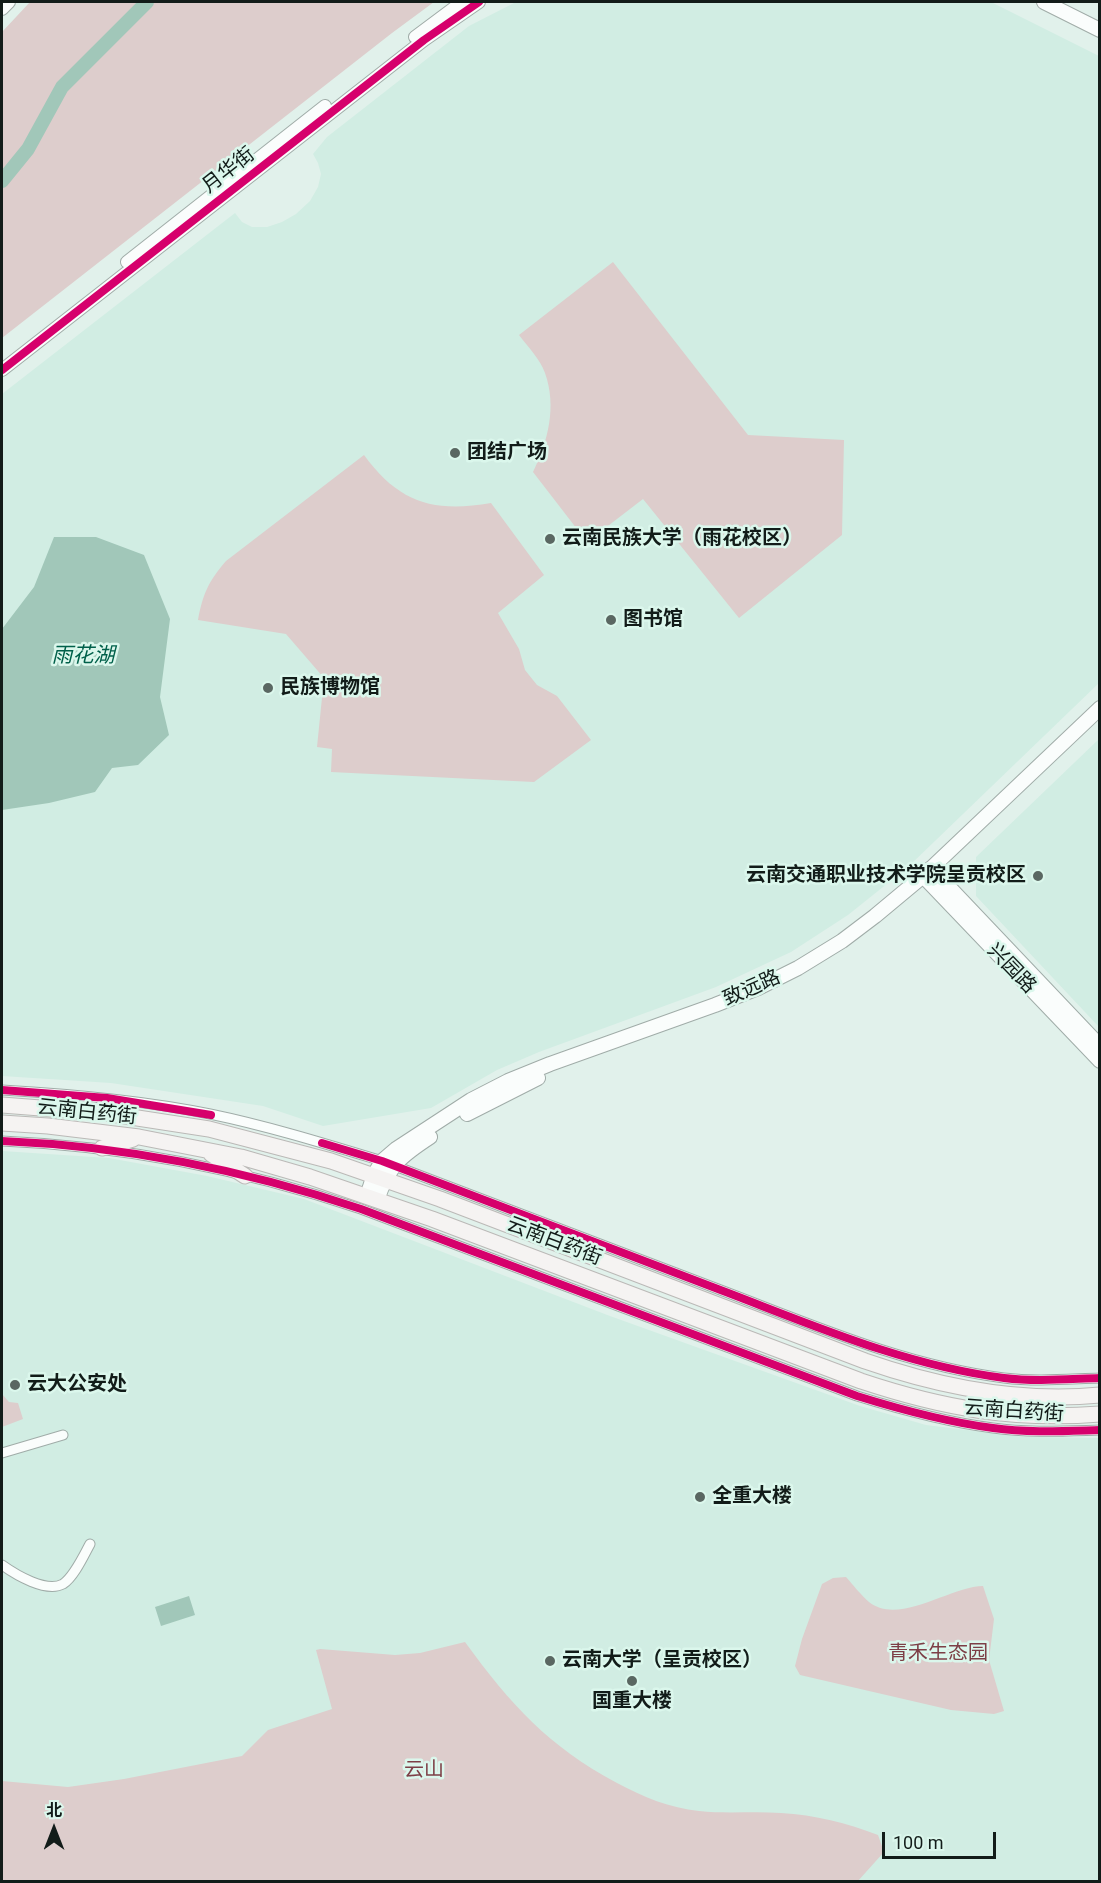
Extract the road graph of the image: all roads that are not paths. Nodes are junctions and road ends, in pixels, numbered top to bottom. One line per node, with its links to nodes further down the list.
1 (9, 2): 6 (street)
2 (462, 2): 9 (street, 月华街)
3 (479, 2): 10 (street, 月华街)
4 (1044, 2): 8 (main road)
5 (1064, 2): 7 (main road)
6 (2, 9)
7 (1100, 20)
8 (1100, 30)
9 (2, 360)
10 (2, 370)
11 (1100, 708): 13 (main road, 致远路)
12 (1100, 720): 13 (main road, 致远路)
13 (930, 875): 14 (main road, 兴园路); 15 (main road, 兴园路); 24 (main road, 致远路)
14 (1100, 1046)
15 (1100, 1061)
16 (2, 1090): 24 (street)
17 (2, 1105): 23 (main road, 云南白药街)
18 (2, 1124): 19 (main road, 云南白药街)
19 (139, 1137): 21 (main road, 云南白药街); 22 (main road)
20 (2, 1141): 22 (street)
21 (201, 1148): 25 (main road); 26 (main road, 云南白药街)
22 (102, 1149): 25 (street)
23 (331, 1161): 24 (main road, 云南白药街); 26 (main road)
24 (383, 1170): 27 (main road); 28 (main road, 云南白药街); 30 (street)
25 (245, 1176): 33 (street)
26 (323, 1181): 27 (main road, 云南白药街)
27 (372, 1198): 29 (main road, 云南白药街)
28 (440, 1198): 29 (main road); 31 (main road, 云南白药街)
29 (432, 1219): 32 (main road, 云南白药街)
30 (1100, 1378)
31 (1100, 1395)
32 (1100, 1414)
33 (1100, 1430)
34 (63, 1435): 35 (street)
35 (2, 1453)
36 (90, 1544): 37 (street)
37 (2, 1565)

